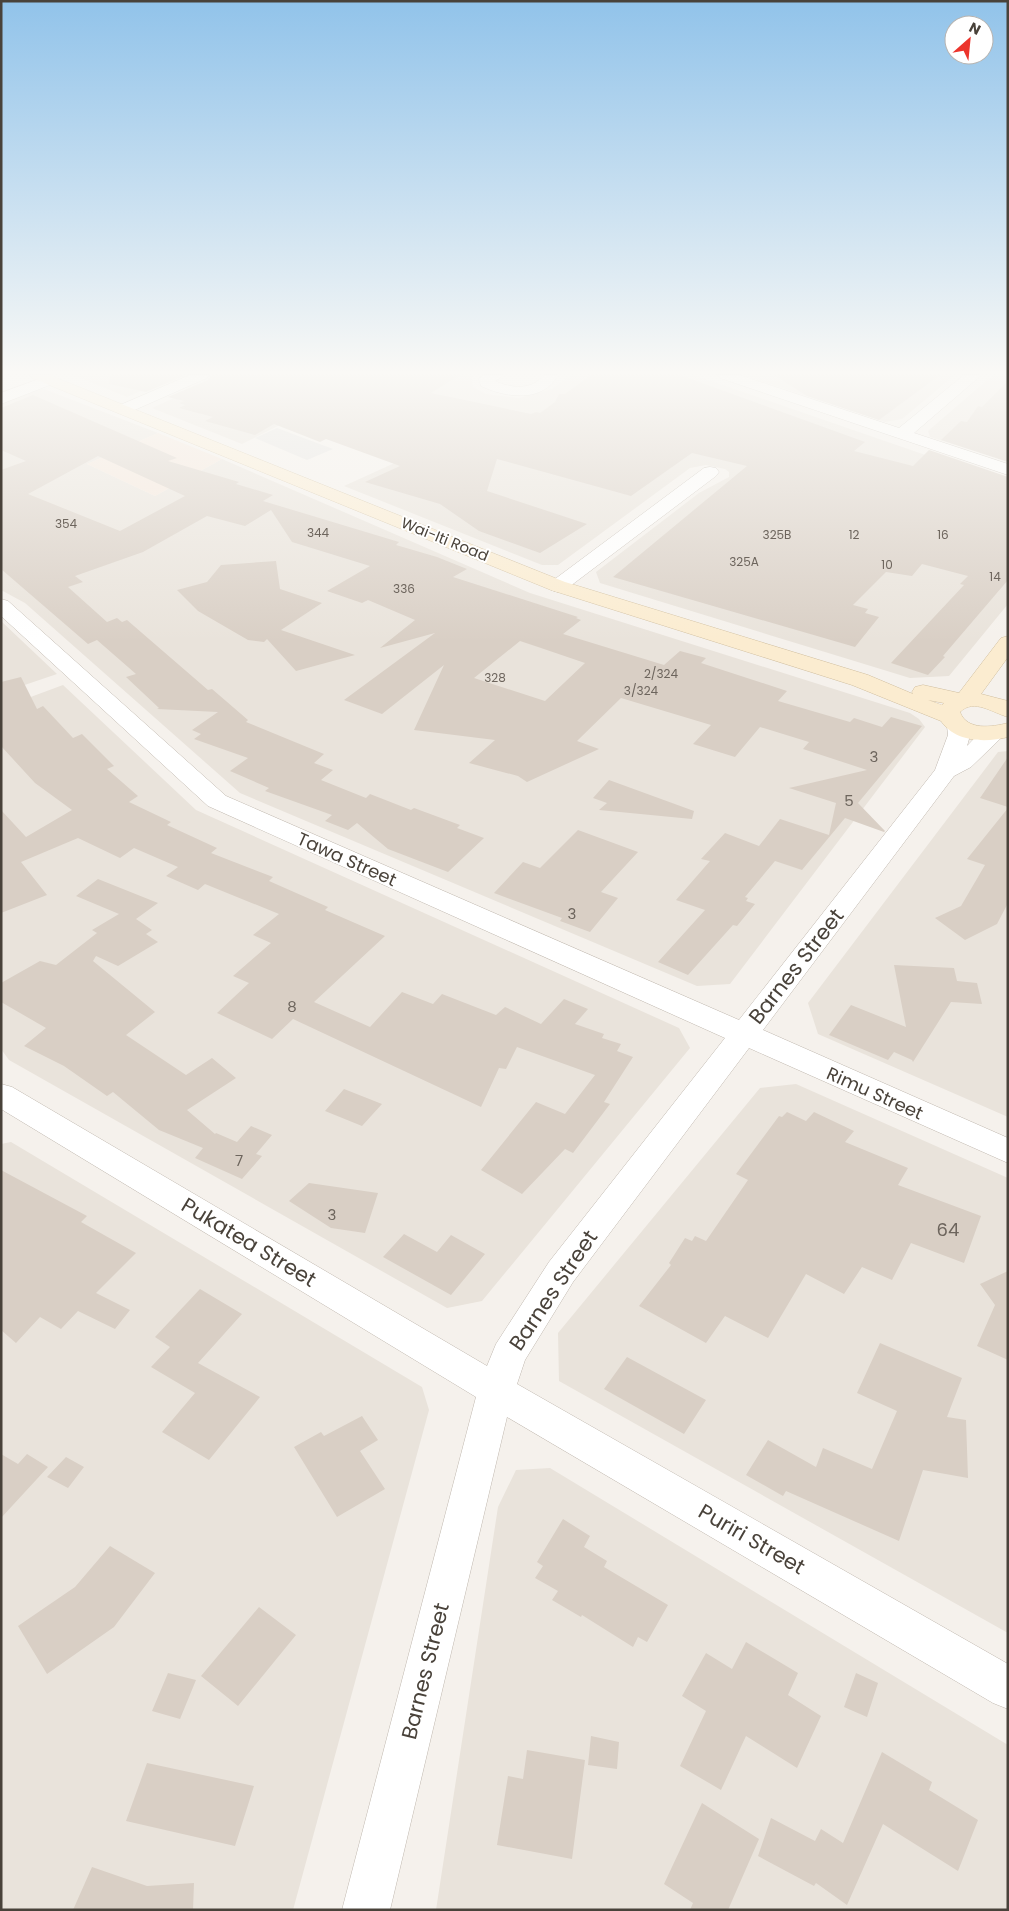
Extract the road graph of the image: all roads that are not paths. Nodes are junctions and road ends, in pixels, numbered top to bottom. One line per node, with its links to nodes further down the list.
1 (259, 464): 5 (street, Wai-Iti Road)
2 (990, 464): 3 (street)
3 (1008, 470)
4 (710, 472): 5 (street)
5 (558, 586): 8 (street, Wai-Iti Road)
6 (1, 605): 13 (street, Tawa Street)
7 (1008, 642): 9 (street)
8 (860, 680): 9 (street, Wai-Iti Road); 10 (street, Wai-Iti Road)
9 (965, 701): 10 (street); 11 (street, Wai-Iti Road)
10 (954, 721): 11 (street, Wai-Iti Road); 12 (street, Barnes Street)
11 (1004, 722): 12 (street, Barnes Street)
12 (946, 771): 13 (street, Barnes Street)
13 (742, 1035): 15 (street, Rimu Street); 16 (street, Barnes Street)
14 (1, 1095): 16 (street, Pukatea Street)
15 (1008, 1151)
16 (496, 1390): 17 (street, Puriri Street); 18 (street, Barnes Street)
17 (1008, 1688)
18 (366, 1910)

